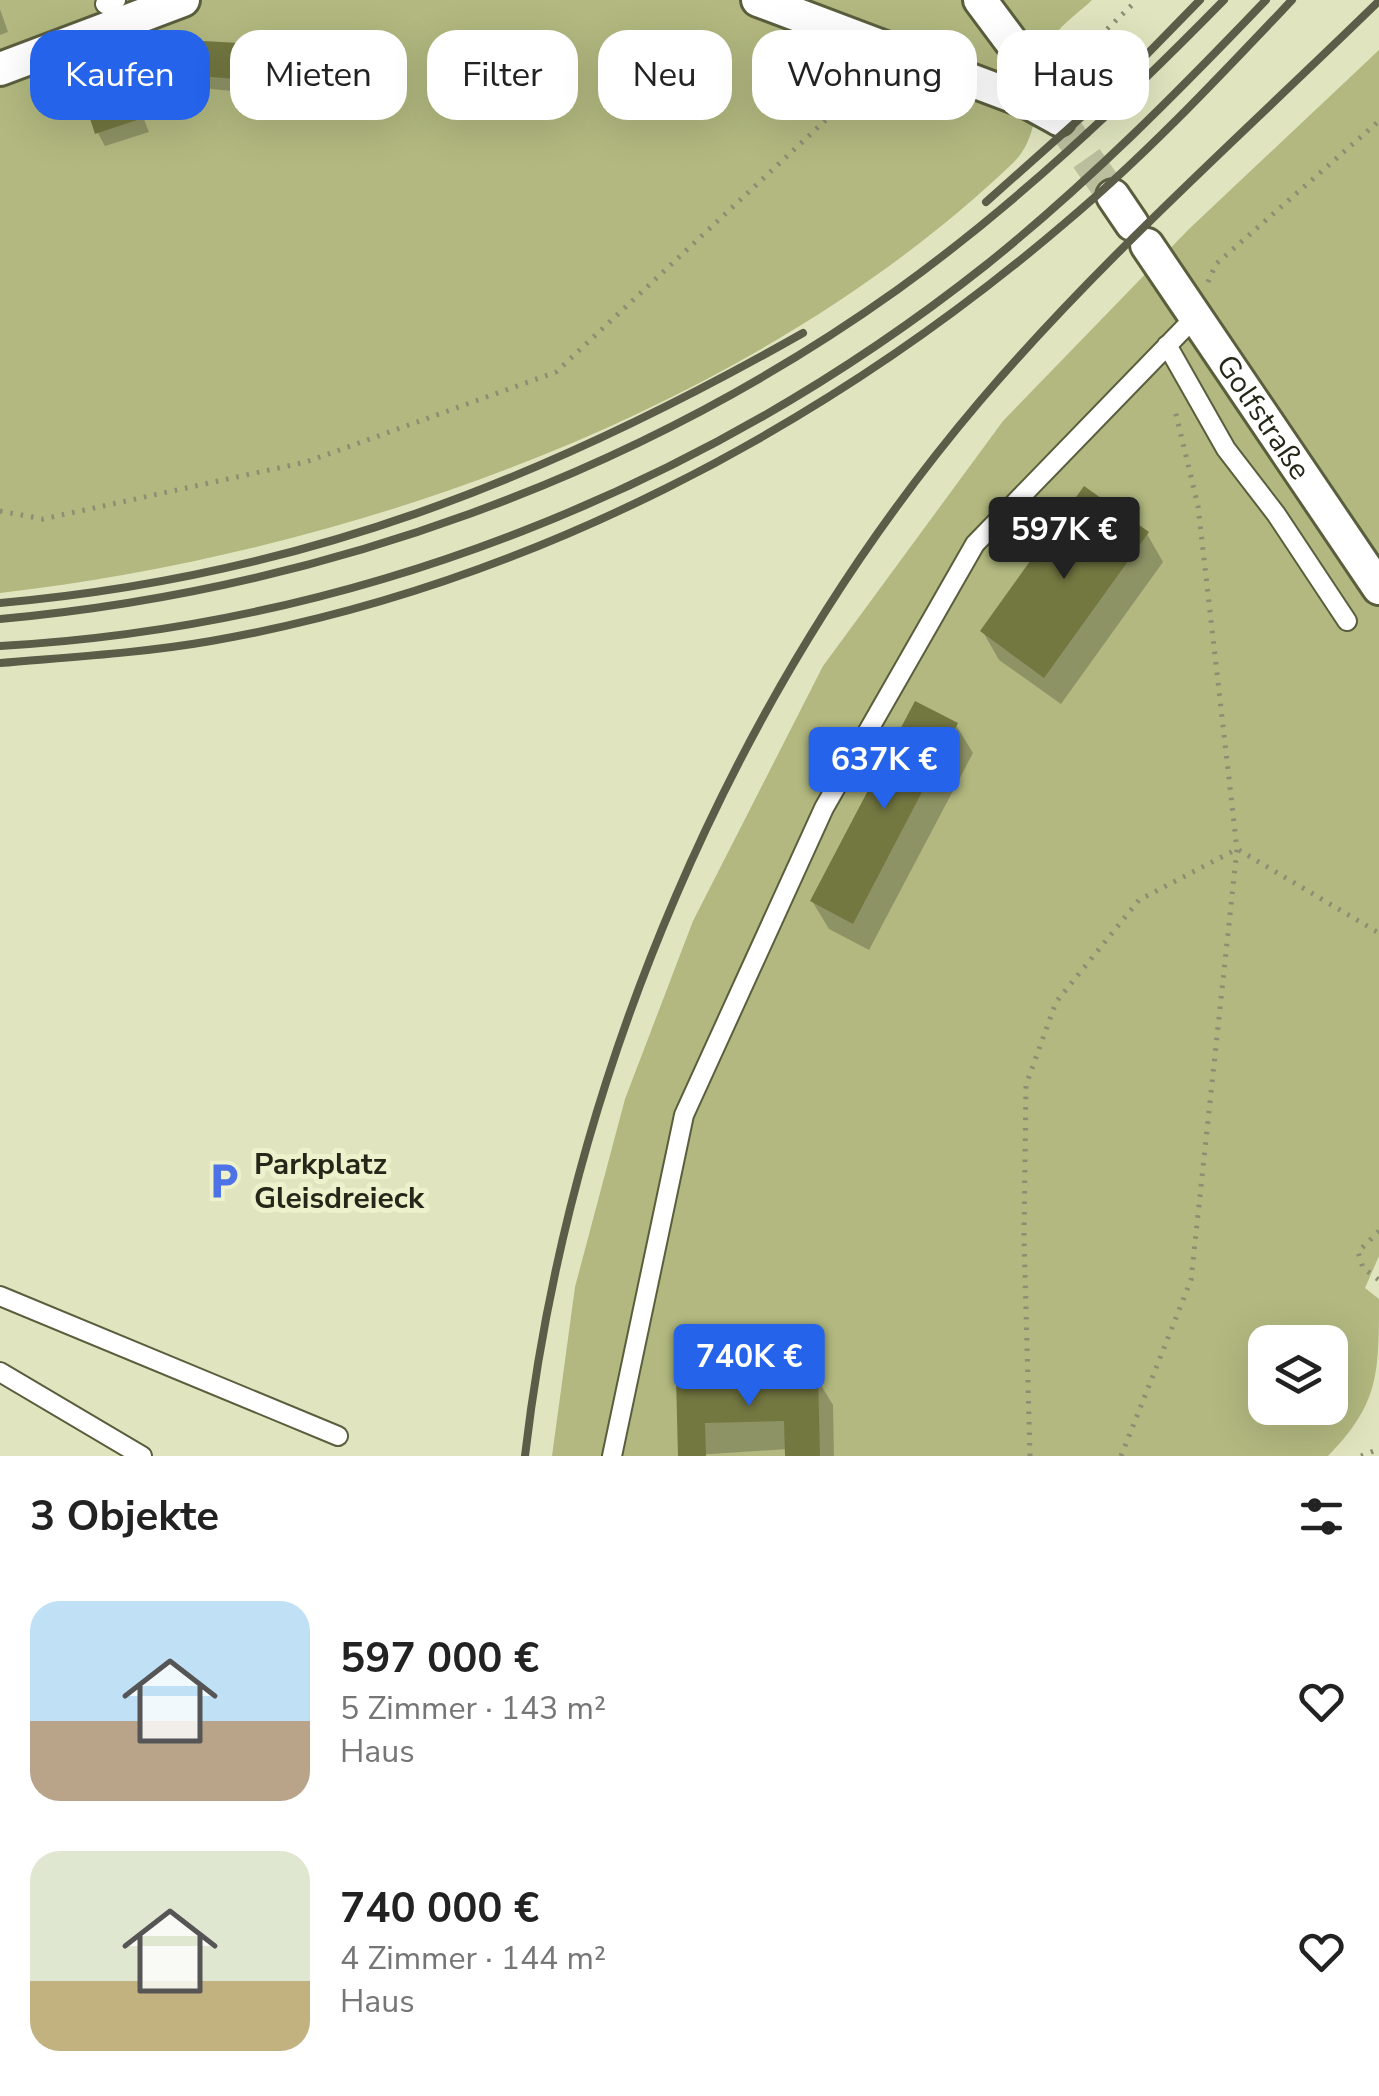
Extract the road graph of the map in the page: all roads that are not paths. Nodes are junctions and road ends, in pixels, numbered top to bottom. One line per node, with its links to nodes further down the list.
1 (184, 0): 4 (street)
2 (758, 0): 3 (street)
3 (980, 0)
4 (0, 70)
5 (1113, 196): 6 (street, Golfstraße)
6 (1194, 318): 7 (lane); 8 (street, Golfstraße)
7 (1167, 345): 9 (lane); 14 (lane)
8 (1379, 588)
9 (1347, 621)
10 (0, 1296): 12 (lane)
11 (0, 1372): 13 (lane)
12 (338, 1436)
13 (142, 1456)
14 (612, 1456)

